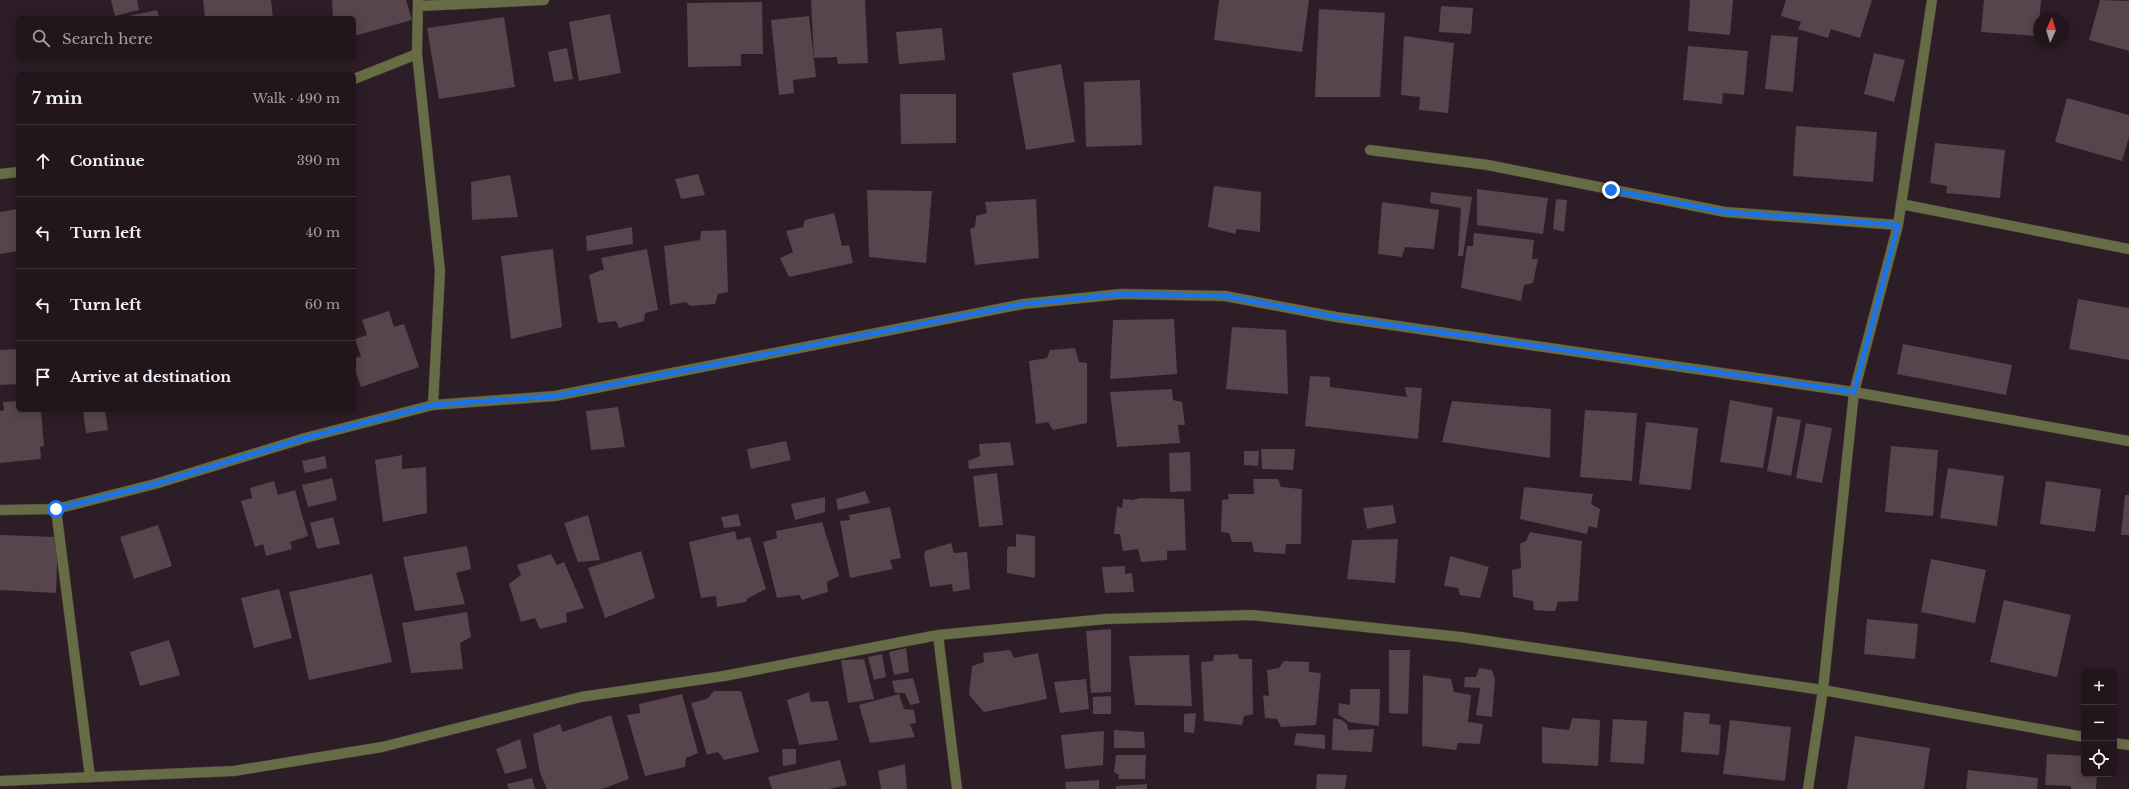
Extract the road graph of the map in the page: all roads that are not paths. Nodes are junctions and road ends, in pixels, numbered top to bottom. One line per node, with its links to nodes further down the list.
1 (544, 0): 3 (street)
2 (1932, 0): 9 (street)
3 (418, 3): 4 (street)
4 (417, 54): 5 (street); 13 (street)
5 (356, 78)
6 (1370, 150): 10 (street)
7 (16, 172): 8 (street)
8 (0, 174)
9 (1901, 204): 10 (street); 11 (street)
10 (1898, 225): 12 (street)
11 (2129, 249)
12 (1854, 392): 13 (street); 14 (street); 18 (street)
13 (433, 405): 15 (street)
14 (2129, 442)
15 (56, 509): 16 (street); 22 (street)
16 (0, 510)
17 (938, 635): 18 (street); 22 (street); 24 (street)
18 (1823, 690): 19 (street); 25 (street)
19 (2081, 736)
20 (2117, 743): 21 (street)
21 (2129, 745)
22 (90, 777): 23 (street)
23 (0, 781)
24 (957, 789)
25 (1808, 789)

